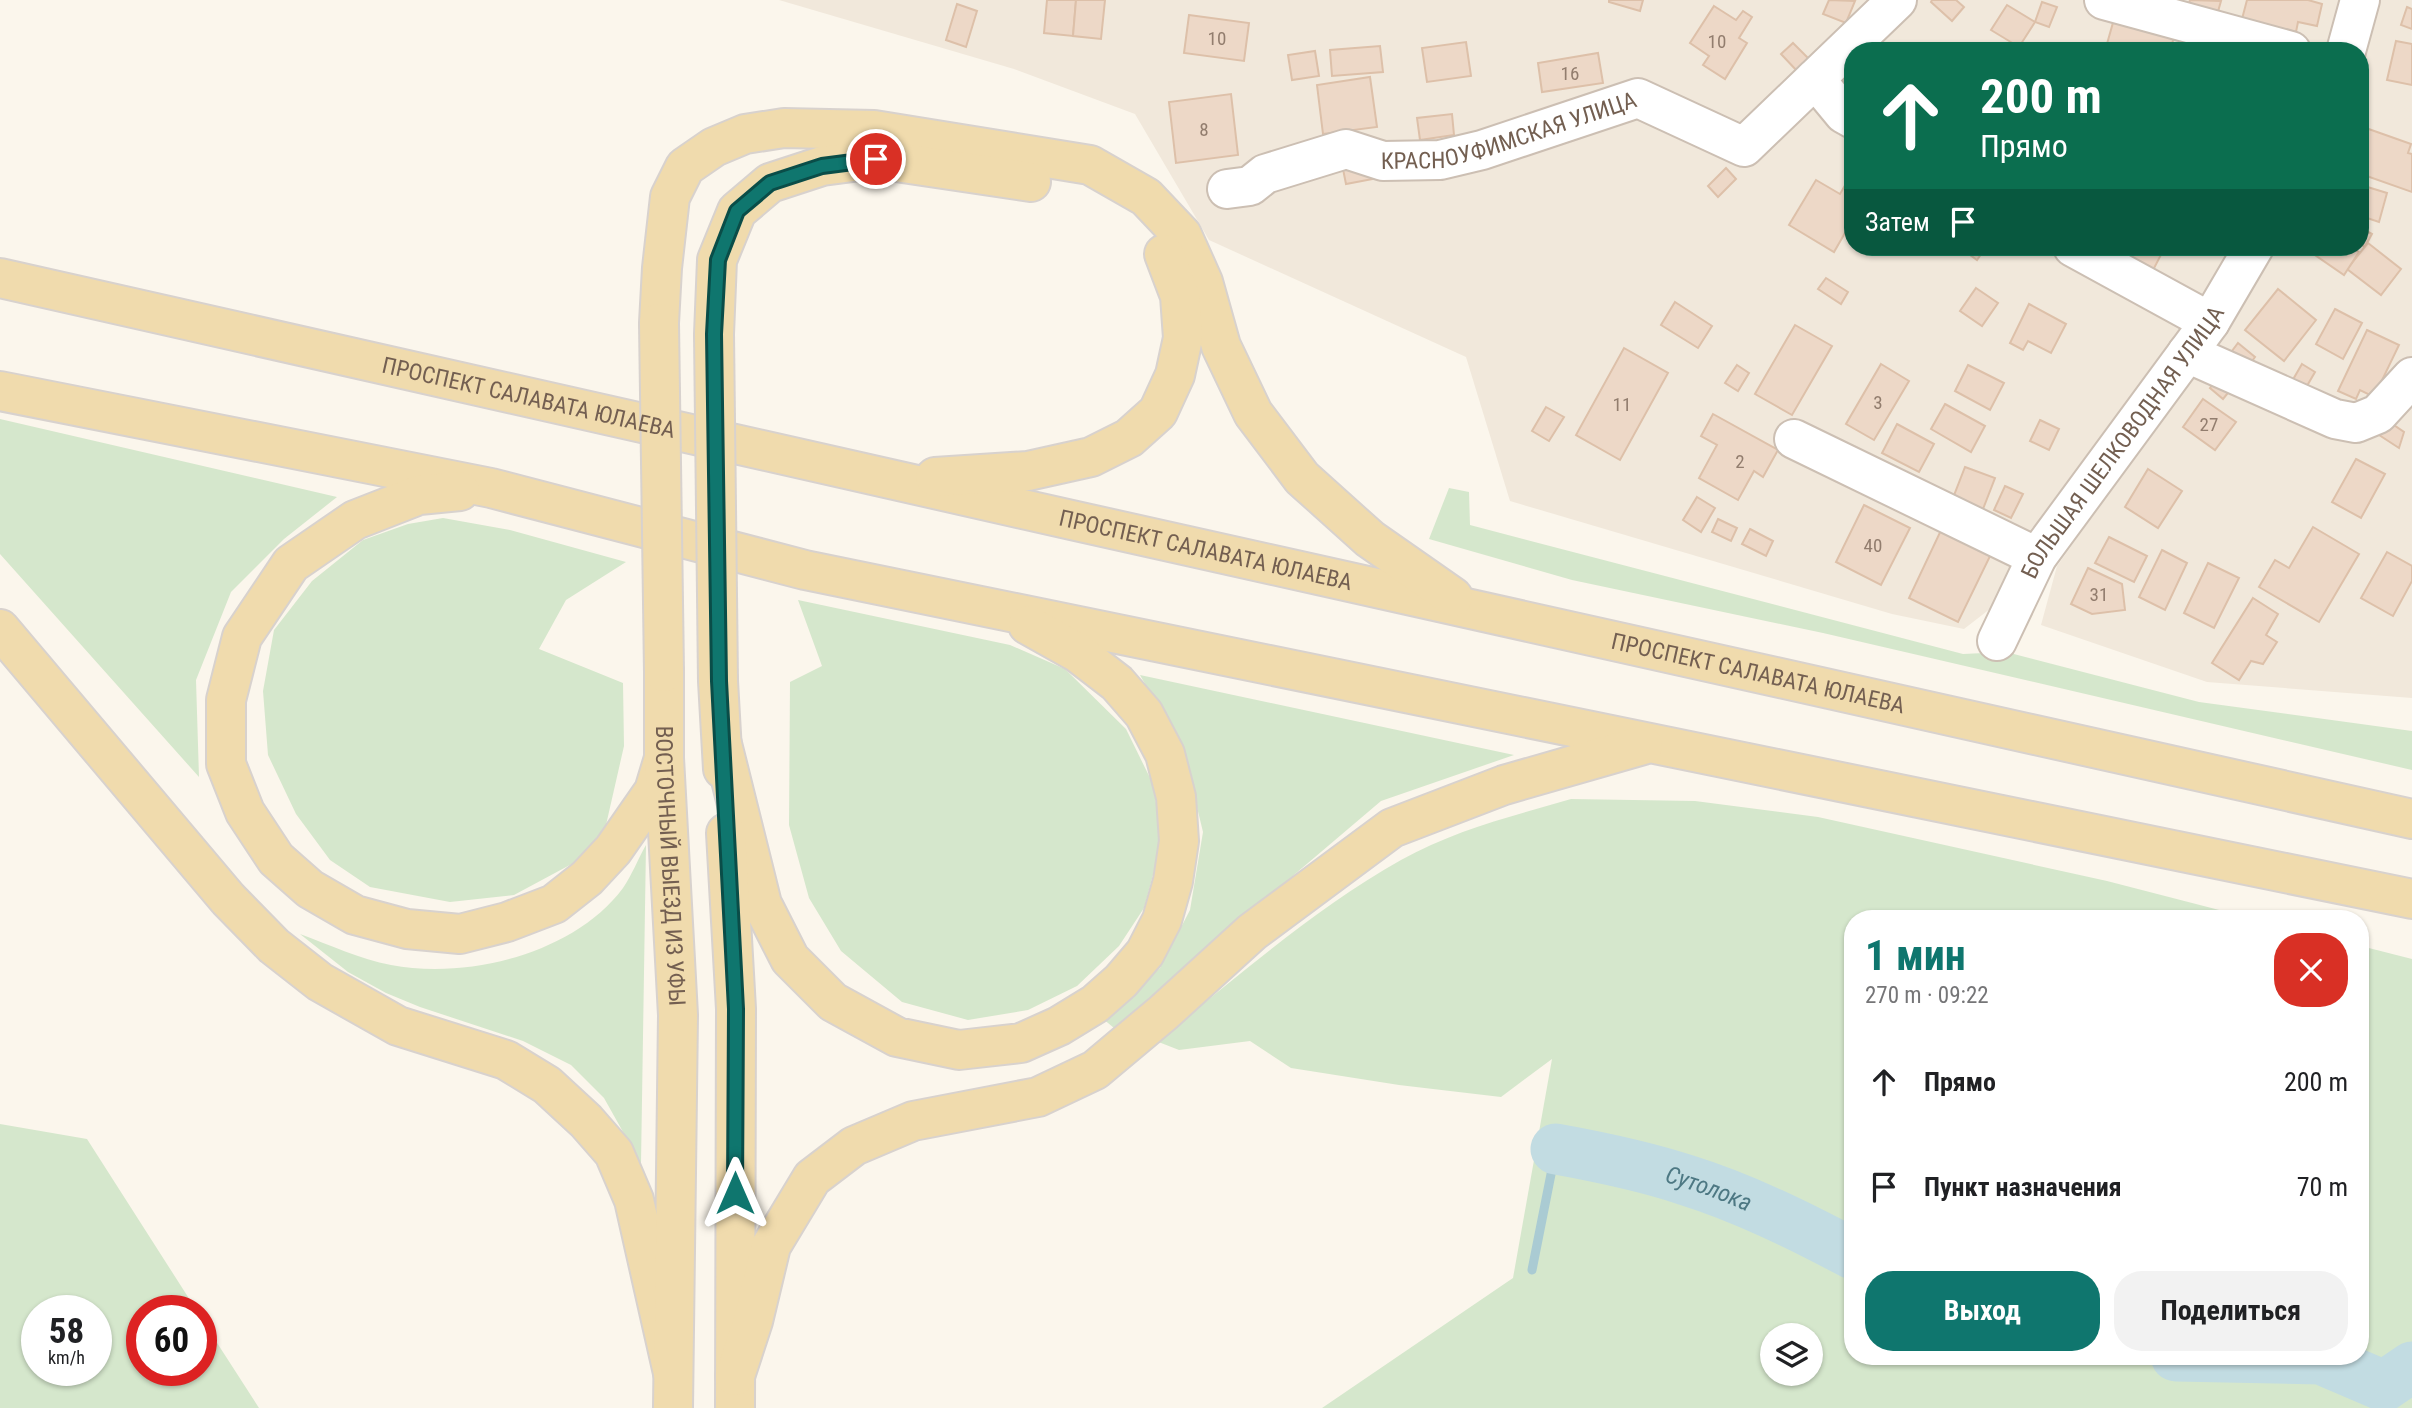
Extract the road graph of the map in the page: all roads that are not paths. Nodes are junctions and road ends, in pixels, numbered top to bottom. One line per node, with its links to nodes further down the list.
1 (1897, 0): 4 (street, КРАСНОУФИМСКАЯ УЛИЦА)
2 (2104, 0): 5 (street)
3 (2360, 0): 6 (street)
4 (1853, 42)
5 (2258, 42)
6 (2348, 42)
7 (1844, 51): 8 (street, КРАСНОУФИМСКАЯ УЛИЦА)
8 (1815, 79): 9 (street); 10 (street, КРАСНОУФИМСКАЯ УЛИЦА)
9 (1844, 114)
10 (1227, 189)
11 (2089, 256): 14 (street)
12 (2249, 256): 14 (street, БОЛЬШАЯ ШЕЛКОВОДНАЯ УЛИЦА)
13 (0, 278): 19 (main road, ПРОСПЕКТ САЛАВАТА ЮЛАЕВА)
14 (2210, 322): 15 (street, БОЛЬШАЯ ШЕЛКОВОДНАЯ УЛИЦА)
15 (2187, 354): 16 (street); 21 (street, БОЛЬШАЯ ШЕЛКОВОДНАЯ УЛИЦА)
16 (2412, 377)
17 (0, 391): 20 (main road)
18 (1794, 439): 21 (street)
19 (893, 480): 23 (main road, ПРОСПЕКТ САЛАВАТА ЮЛАЕВА); 26 (main road, bridge)
20 (491, 488): 22 (main road); 28 (main road)
21 (2037, 557): 25 (street, БОЛЬШАЯ ШЕЛКОВОДНАЯ УЛИЦА)
22 (996, 607): 26 (main road); 27 (main road)
23 (1469, 608): 28 (main road, ВОСТОЧНЫЙ ВЫЕЗД ИЗ УФЫ, bridge); 29 (main road, ПРОСПЕКТ САЛАВАТА ЮЛАЕВА)
24 (0, 629): 31 (main road)
25 (1997, 641)
26 (722, 744): 32 (main road)
27 (1647, 744): 30 (main road); 32 (main road)
28 (664, 758): 31 (main road, ВОСТОЧНЫЙ ВЫЕЗД ИЗ УФЫ)
29 (2412, 818)
30 (2412, 899)
31 (673, 1391)
32 (735, 1392)

